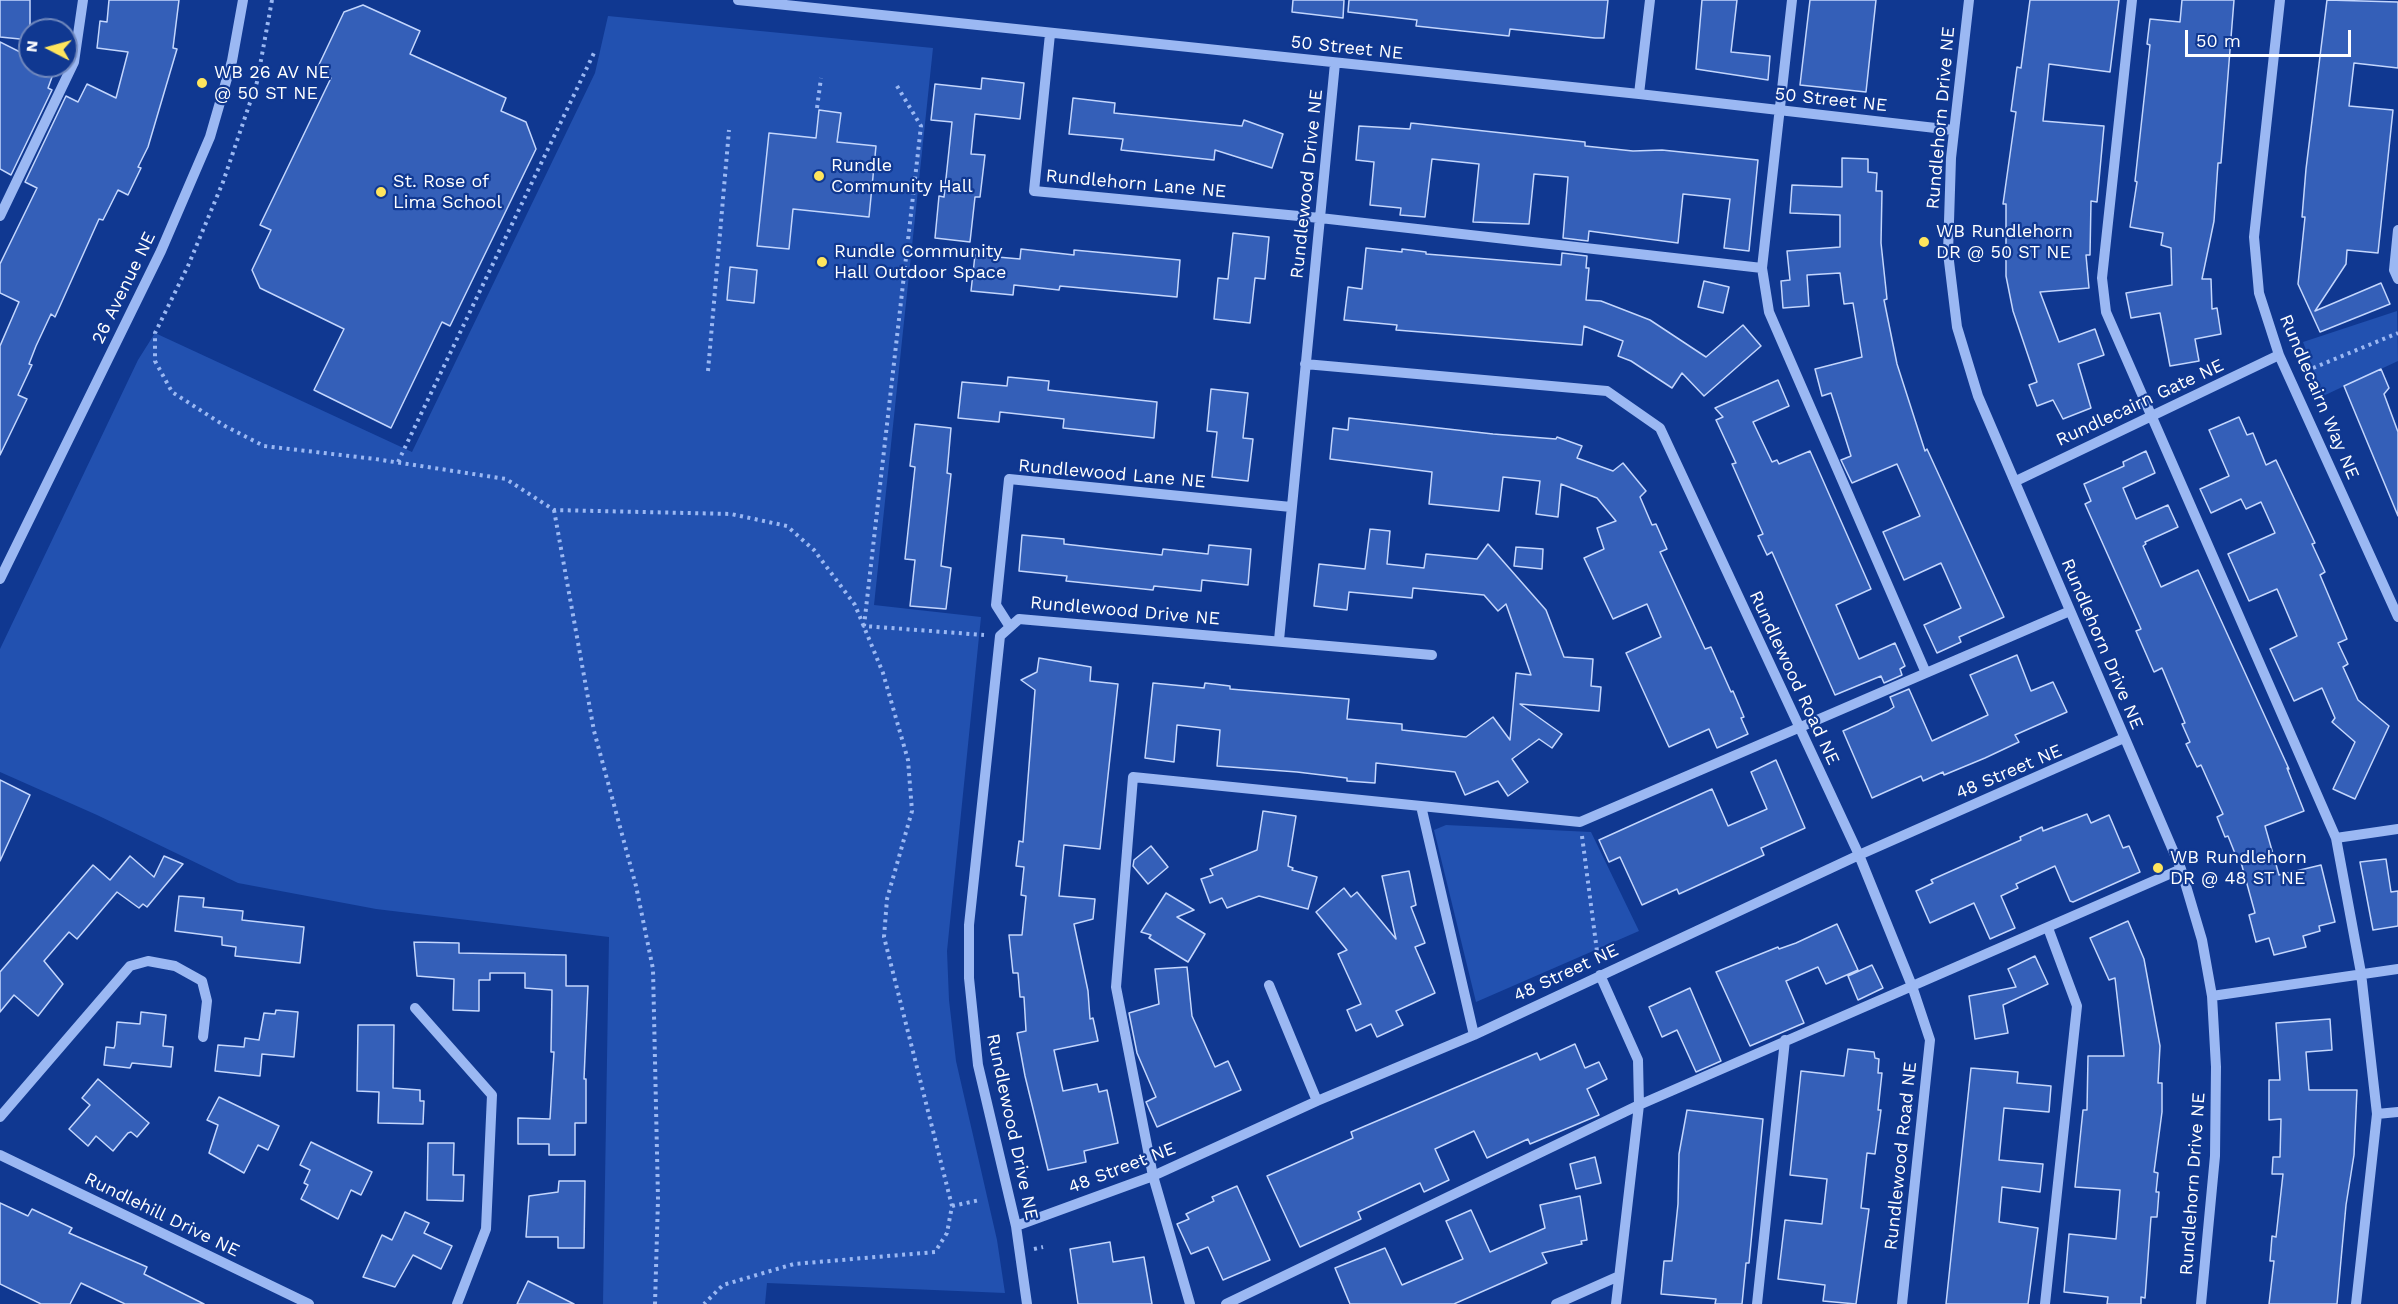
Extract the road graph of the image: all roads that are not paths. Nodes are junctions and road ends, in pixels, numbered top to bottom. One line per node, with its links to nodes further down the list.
1 (83, 0): 14 (street)
2 (243, 0): 24 (street, 26 Avenue NE)
3 (738, 0): 9 (street, 50 Street NE)
4 (1650, 0): 11 (street)
5 (1792, 0): 12 (street)
6 (1969, 0): 13 (street, Rundlehorn Drive NE)
7 (2132, 0): 21 (street)
8 (2280, 0): 19 (street, Rundlecairn Way NE)
9 (1050, 34): 10 (street, 50 Street NE); 15 (street, Rundlehorn Lane NE)
10 (1335, 63): 11 (street, 50 Street NE); 15 (street, Rundlewood Drive NE)
11 (1639, 94): 12 (street, 50 Street NE)
12 (1780, 111): 13 (street, 50 Street NE); 17 (street)
13 (1953, 130): 22 (street, Rundlehorn Drive NE)
14 (0, 216)
15 (1320, 218): 17 (street); 20 (street, Rundlewood Drive NE)
16 (2398, 230): 18 (street)
17 (1762, 268): 30 (street)
18 (2398, 279)
19 (2279, 355): 21 (street, Rundlecairn Gate NE); 26 (street, Rundlecairn Way NE)
20 (1305, 364): 23 (street, Rundlewood Drive NE); 31 (street, Rundlewood Road NE)
21 (2150, 417): 22 (street, Rundlecairn Gate NE); 35 (street)
22 (2016, 481): 25 (street, Rundlehorn Drive NE)
23 (1291, 507): 27 (street, Rundlewood Lane NE); 28 (street, Rundlewood Drive NE)
24 (0, 579)
25 (2070, 611): 30 (street); 32 (street, Rundlehorn Drive NE)
26 (2398, 617)
27 (1010, 627): 28 (street, Rundlewood Drive NE); 56 (street, Rundlewood Drive NE)
28 (1279, 640): 29 (street)
29 (1432, 654)
30 (1926, 673): 31 (street)
31 (1799, 728): 33 (street); 36 (street, Rundlewood Road NE)
32 (2124, 738): 36 (street, 48 Street NE); 37 (street, Rundlehorn Drive NE)
33 (1421, 806): 46 (street); 55 (street)
34 (2398, 829): 35 (street)
35 (2336, 838): 40 (street)
36 (1859, 855): 41 (street, 48 Street NE); 43 (street, Rundlewood Road NE)
37 (2181, 868): 38 (street); 44 (street, Rundlehorn Drive NE)
38 (2048, 928): 43 (street); 67 (street)
39 (2398, 969): 40 (street)
40 (2361, 974): 44 (street); 52 (street)
41 (1600, 975): 46 (street, 48 Street NE); 50 (street)
42 (1269, 985): 49 (street)
43 (1912, 986): 48 (street); 66 (street, Rundlewood Road NE)
44 (2212, 996): 68 (street, Rundlehorn Drive NE)
45 (415, 1008): 59 (street)
46 (1474, 1035): 49 (street, 48 Street NE)
47 (203, 1037): 53 (street)
48 (1785, 1040): 50 (street); 65 (street)
49 (1317, 1101): 55 (street, 48 Street NE)
50 (1639, 1105): 57 (street); 62 (street)
51 (2398, 1112): 52 (street)
52 (2378, 1114): 69 (street)
53 (0, 1117)
54 (0, 1155): 58 (street, Rundlehill Drive NE)
55 (1154, 1176): 56 (street, 48 Street NE); 61 (street)
56 (1016, 1226): 60 (street, Rundlewood Drive NE)
57 (1619, 1276): 63 (street); 64 (street)
58 (309, 1304)
59 (457, 1304)
60 (1027, 1304)
61 (1190, 1304)
62 (1227, 1304)
63 (1556, 1304)
64 (1616, 1304)
65 (1757, 1304)
66 (1902, 1304)
67 (2044, 1304)
68 (2200, 1304)
69 (2356, 1304)

